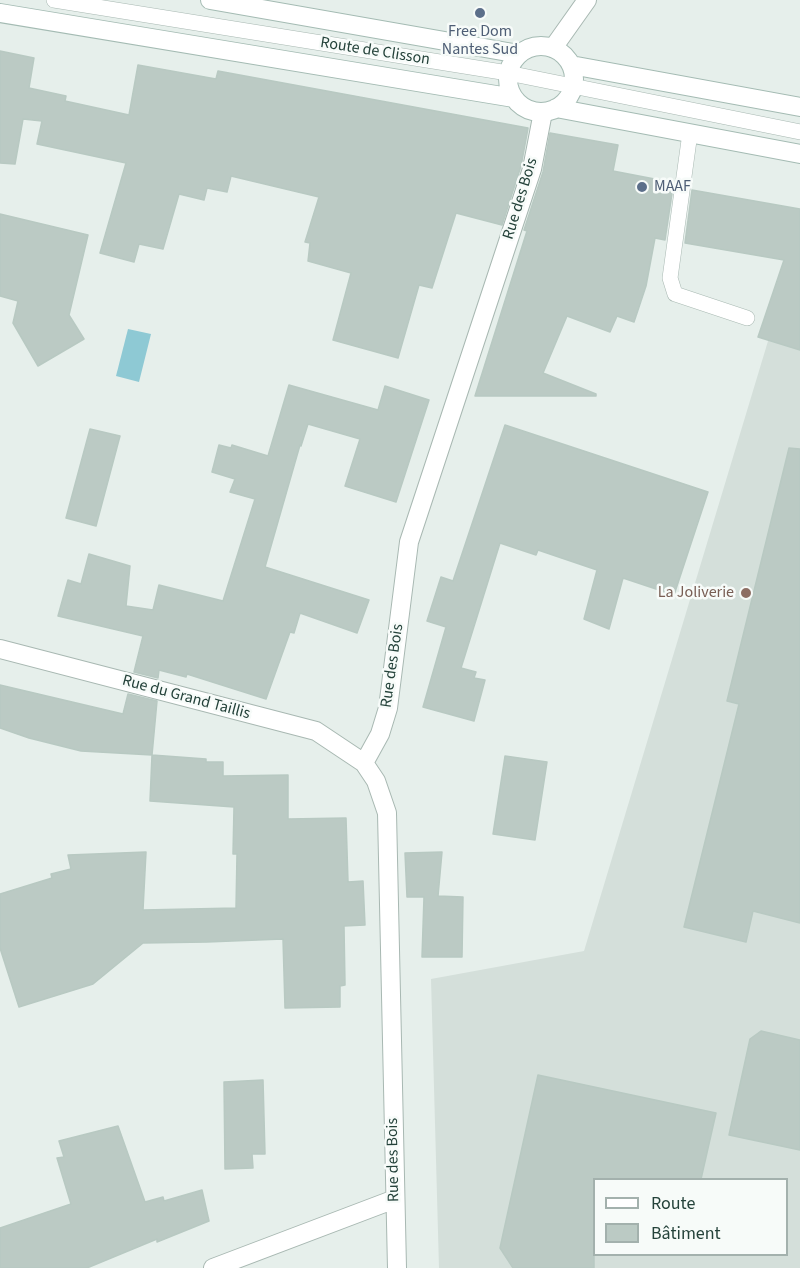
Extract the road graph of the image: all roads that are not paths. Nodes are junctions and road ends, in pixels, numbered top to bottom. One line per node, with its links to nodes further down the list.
1 (54, 0): 8 (lane, Route de Clisson)
2 (210, 0): 6 (street, Route de Clisson)
3 (587, 0): 5 (street)
4 (0, 13): 10 (street, Route de Clisson)
5 (553, 48): 6 (street); 7 (street)
6 (519, 54): 8 (street)
7 (571, 65): 9 (street); 11 (street)
8 (508, 73): 9 (lane, Route de Clisson); 10 (street)
9 (573, 87): 12 (street); 13 (lane, Route de Clisson)
10 (514, 98): 12 (street, Route de Clisson)
11 (800, 107)
12 (550, 110): 14 (street); 18 (street, Rue des Bois)
13 (800, 132)
14 (690, 133): 15 (street); 16 (lane)
15 (800, 154)
16 (747, 318)
17 (0, 649): 18 (street, Rue du Grand Taillis)
18 (364, 764): 19 (street, Rue des Bois)
19 (395, 1199): 20 (street); 21 (street, Rue des Bois)
20 (213, 1268)
21 (397, 1268)

